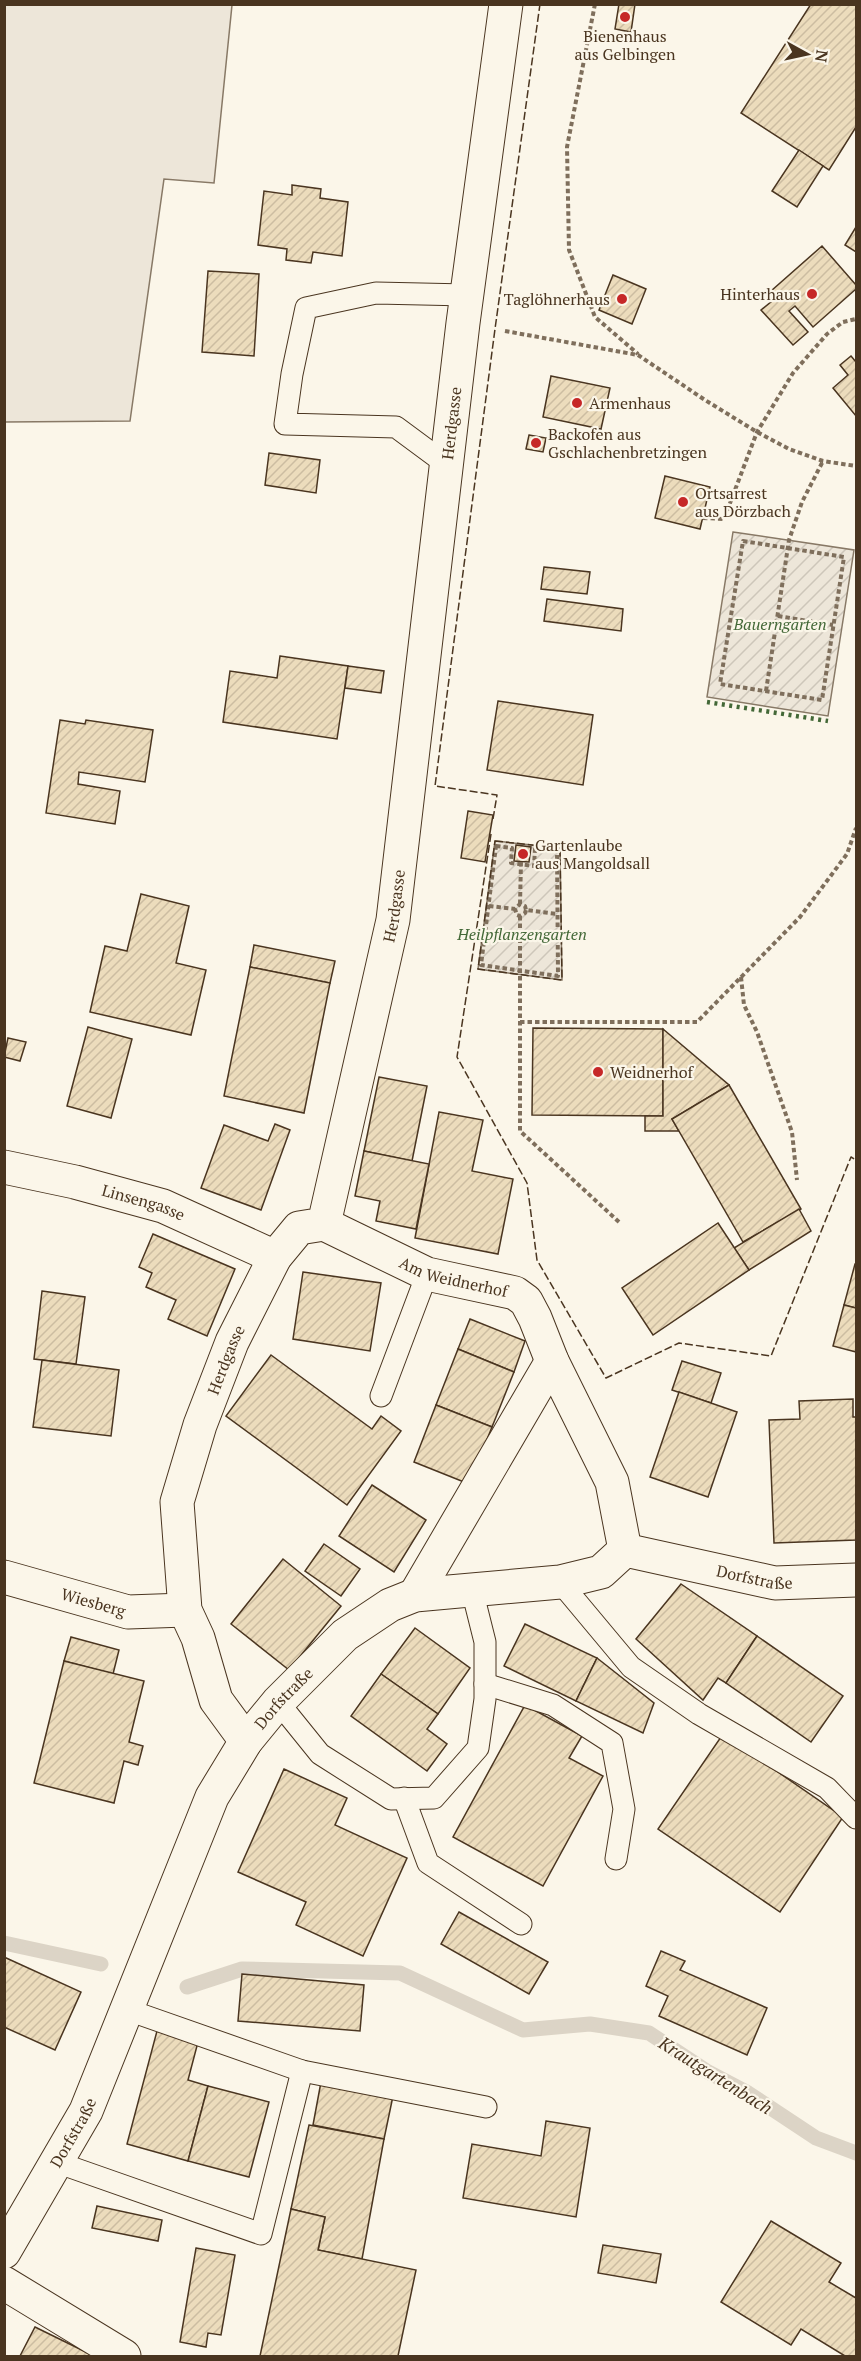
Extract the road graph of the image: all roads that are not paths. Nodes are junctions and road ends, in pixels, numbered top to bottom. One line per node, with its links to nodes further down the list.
1 (506, 4): 2 (street, Herdgasse)
2 (465, 309): 3 (street, Herdgasse); 3 (lane)
3 (446, 464): 5 (street, Herdgasse)
4 (4, 1167): 6 (street, Linsengasse)
5 (324, 1224): 6 (street, Herdgasse); 7 (street, Am Weidnerhof)
6 (275, 1257): 16 (street, Herdgasse)
7 (427, 1274): 8 (street, Am Weidnerhof); 9 (lane)
8 (552, 1361): 10 (street, Am Weidnerhof); 15 (street)
9 (381, 1396)
10 (625, 1550): 12 (street, Dorfstraße); 13 (street, Dorfstraße)
11 (4, 1577): 16 (street, Wiesberg)
12 (856, 1580)
13 (560, 1582): 14 (street, Dorfstraße); 21 (lane)
14 (472, 1590): 15 (street, Dorfstraße); 17 (lane)
15 (415, 1595): 18 (street, Dorfstraße)
16 (185, 1610): 19 (street, Herdgasse)
17 (485, 1684): 20 (lane); 22 (lane)
18 (278, 1702): 19 (street, Dorfstraße); 20 (lane)
19 (246, 1741): 24 (street, Dorfstraße)
20 (404, 1798): 23 (lane)
21 (856, 1818)
22 (616, 1859)
23 (521, 1924)
24 (128, 2010): 25 (lane); 27 (street, Dorfstraße)
25 (302, 2071): 26 (lane); 27 (lane)
26 (486, 2107)
27 (56, 2162): 28 (street, Dorfstraße)
28 (4, 2252)
29 (4, 2283): 30 (street)
30 (124, 2356)

